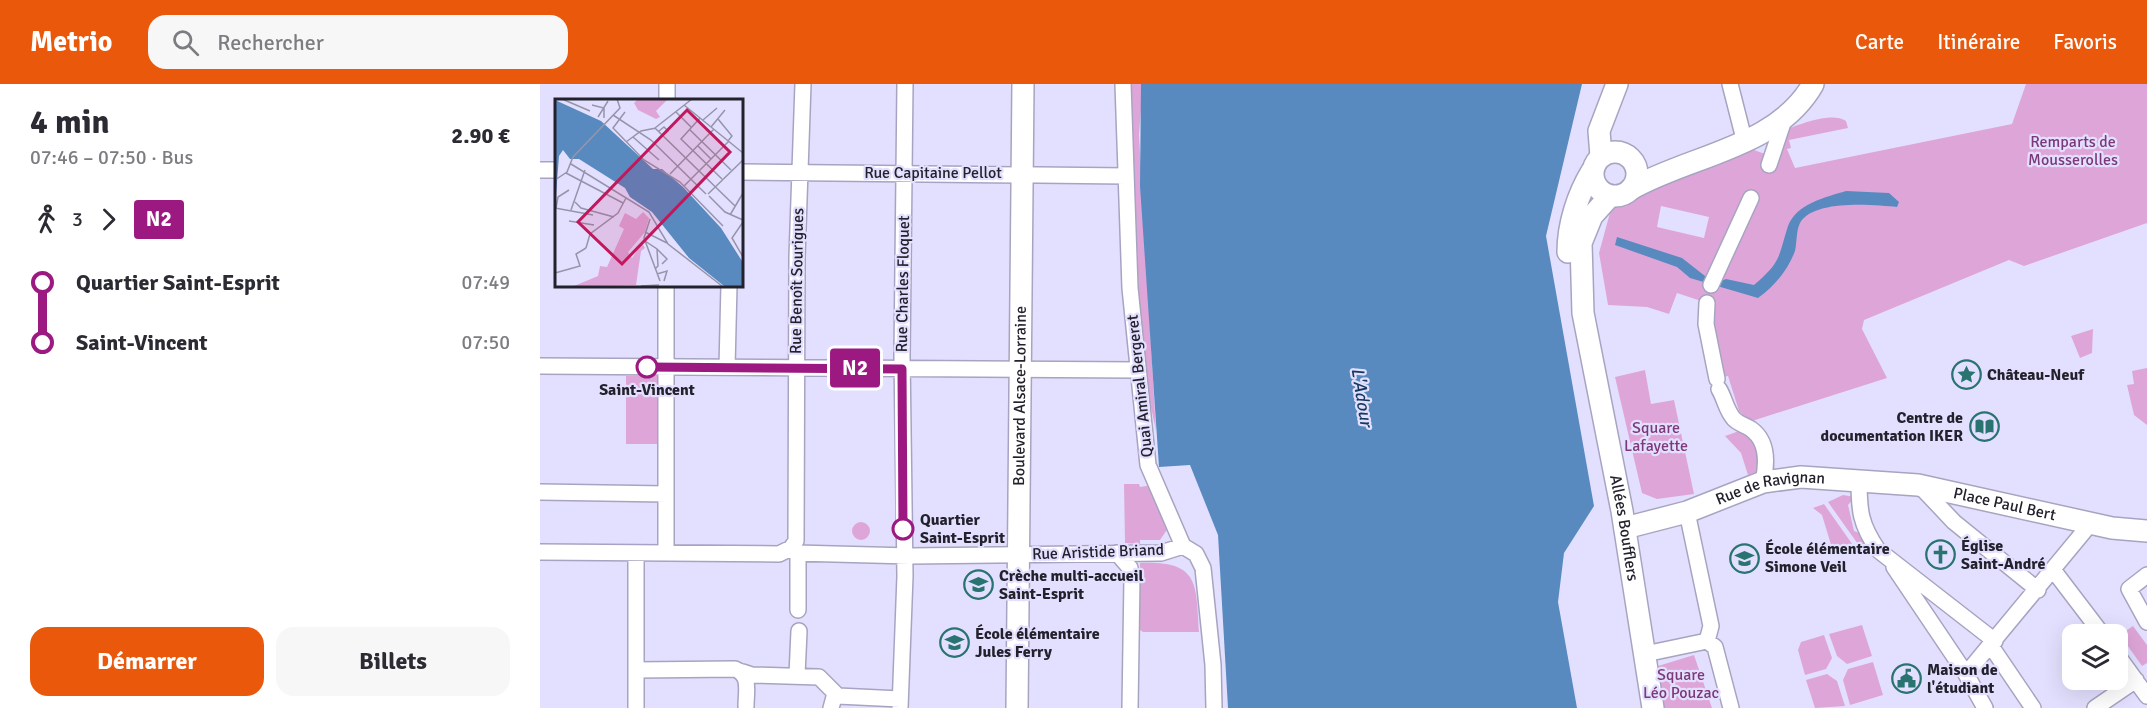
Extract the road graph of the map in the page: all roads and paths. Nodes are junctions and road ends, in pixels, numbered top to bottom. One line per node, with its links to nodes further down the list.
1 (803, 84): 13 (street, Rue Benoît Sourigues)
2 (905, 84): 14 (street, Rue Charles Floquet)
3 (1023, 84): 15 (main road, Boulevard Alsace-Lorraine)
4 (1123, 84): 17 (street, Quai Amiral Bergeret)
5 (1730, 84): 9 (street)
6 (1813, 84): 8 (main road)
7 (1614, 93): 10 (main road)
8 (1784, 120): 9 (main road); 11 (street)
9 (1744, 139): 16 (main road)
10 (1612, 160): 16 (main road); 18 (main road); 18 (main road); 24 (main road, Allées Boufflers)
11 (1769, 165)
12 (742, 172): 13 (street, Rue Capitaine Pellot)
13 (799, 172): 14 (street, Rue Capitaine Pellot); 28 (street, Rue Benoît Sourigues)
14 (904, 173): 15 (street, Rue Capitaine Pellot); 29 (street, Rue Charles Floquet)
15 (1022, 174): 17 (street, Rue Capitaine Pellot); 30 (main road, Boulevard Alsace-Lorraine)
16 (1655, 175): 18 (main road)
17 (1126, 176): 31 (street, Quai Amiral Bergeret)
18 (1620, 193): 24 (main road, Allées Boufflers)
19 (1751, 198): 20 (street)
20 (1712, 281)
21 (666, 286): 26 (street)
22 (729, 286): 27 (street)
23 (1707, 303): 33 (street)
24 (1583, 313): 39 (main road, Allées Boufflers)
25 (540, 366): 26 (street)
26 (666, 367): 27 (street); 36 (street)
27 (727, 368): 28 (street)
28 (796, 368): 29 (street); 44 (street, Rue Benoît Sourigues)
29 (902, 369): 30 (street); 48 (street, Rue Charles Floquet)
30 (1022, 370): 31 (street); 47 (main road, Boulevard Alsace-Lorraine)
31 (1137, 370): 41 (street, Quai Amiral Bergeret)
32 (1859, 480): 33 (main road, Rue de Ravignan); 34 (main road, Rue de Ravignan); 49 (street)
33 (1763, 482): 37 (main road, Rue de Ravignan)
34 (1918, 485): 38 (main road, Place Paul Bert); 52 (street)
35 (540, 492): 36 (street)
36 (666, 494): 43 (street)
37 (1687, 512): 39 (main road, Rue de Ravignan); 57 (street)
38 (2091, 523): 40 (main road, Place Paul Bert); 50 (street)
39 (1625, 528): 59 (main road, Allées Boufflers)
40 (2147, 531)
41 (1183, 546): 46 (street, Rue Aristide Briand); 73 (street, Quai Amiral Bergeret)
42 (540, 552): 45 (street)
43 (666, 552): 44 (street); 45 (street)
44 (795, 552): 48 (street, Rue Aristide Briand); 53 (street, Rue Benoît Sourigues)
45 (636, 553): 61 (street)
46 (1117, 553): 47 (street, Rue Aristide Briand); 72 (street)
47 (1020, 554): 48 (street, Rue Aristide Briand); 71 (main road, Boulevard Alsace-Lorraine)
48 (905, 555): 68 (street, Rue Charles Floquet)
49 (1886, 555): 58 (street); 63 (street)
50 (2054, 571): 52 (street); 55 (street)
51 (2147, 576): 54 (street)
52 (2038, 590): 58 (street)
53 (798, 610)
54 (2147, 622)
55 (2094, 624)
56 (799, 630): 64 (street)
57 (1707, 641): 59 (street); 75 (street)
58 (1993, 643): 63 (street); 77 (street)
59 (1645, 654): 74 (main road, Allées Boufflers)
60 (2128, 669): 65 (street)
61 (636, 670): 62 (street); 70 (street)
62 (743, 672): 64 (street); 69 (street)
63 (1966, 674): 76 (street)
64 (797, 675): 67 (street)
65 (2136, 680): 66 (street); 78 (street)
66 (2147, 696)
67 (835, 702): 68 (street)
68 (900, 703)
69 (746, 706)
70 (636, 708)
71 (1017, 708)
72 (1130, 708)
73 (1214, 708)
74 (1653, 708)
75 (1731, 708)
76 (1985, 708)
77 (2033, 708)
78 (2094, 708)

